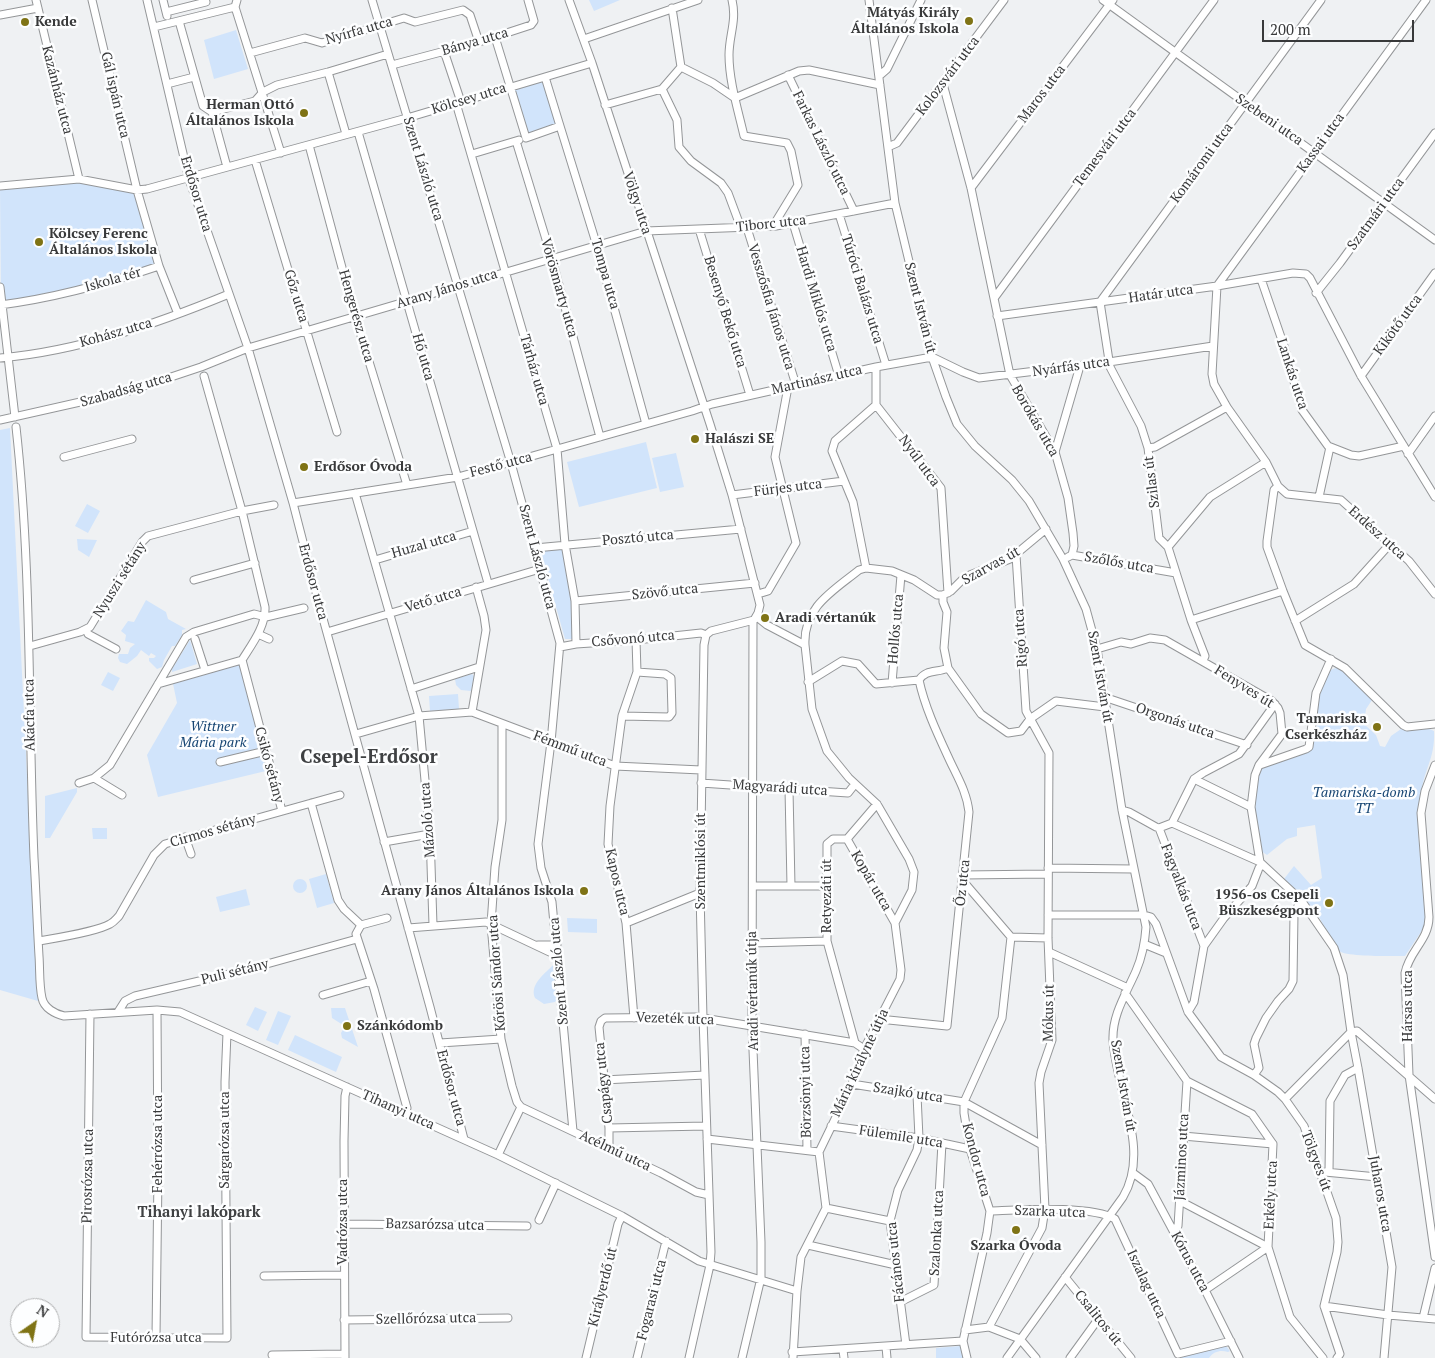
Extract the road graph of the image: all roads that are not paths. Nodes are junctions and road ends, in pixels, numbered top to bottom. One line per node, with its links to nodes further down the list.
1 (36, 0): 19 (street, Kazánház utca)
2 (92, 0): 72 (street, Gál ispán utca)
3 (147, 0): 27 (street, Erdősor utca)
4 (163, 0): 21 (street)
5 (372, 0): 26 (street, Szent László utca)
6 (528, 0): 28 (street, Bánya utca)
7 (569, 0): 29 (street, Völgy utca)
8 (698, 0): 20 (street)
9 (732, 0): 49 (street)
10 (869, 0): 41 (street, Szent István út)
11 (922, 0): 41 (street)
12 (1004, 0): 45 (street, Kolozsvári utca)
13 (1214, 0): 32 (street, Temesvári utca)
14 (1321, 0): 50 (street, Komáromi utca)
15 (1426, 0): 63 (street, Kassai utca)
16 (206, 1): 21 (street); 22 (street)
17 (1108, 2): 32 (street, Szebeni utca); 71 (street, Maros utca)
18 (236, 3): 22 (street); 33 (street)
19 (38, 8): 23 (street); 69 (street, Kazánház utca)
20 (672, 8): 29 (street); 37 (street)
21 (166, 12): 25 (street)
22 (209, 13): 24 (street)
23 (0, 15)
24 (179, 21): 25 (street); 40 (street)
25 (169, 23): 27 (street)
26 (380, 24): 30 (street, Nyírfa utca); 33 (street, Nyírfa utca); 34 (street, Szent László utca)
27 (154, 27): 43 (street, Erdősor utca)
28 (495, 37): 30 (street, Bánya utca); 46 (street)
29 (584, 39): 35 (street, Völgy utca)
30 (478, 42): 31 (street, Bánya utca)
31 (444, 51): 36 (street, Bánya utca); 51 (street, Tárház utca)
32 (1176, 52): 50 (street, Szebeni utca); 94 (street, Temesvári utca)
33 (250, 53): 48 (street)
34 (388, 54): 36 (street, Szent László utca); 38 (street)
35 (592, 63): 42 (street, Kölcsey utca); 52 (street, Völgy utca)
36 (392, 65): 54 (street, Szent László utca)
37 (681, 67): 47 (street); 49 (street)
38 (328, 72): 48 (street); 58 (street)
39 (788, 75): 44 (street); 49 (street); 75 (street, Farkas László utca)
40 (194, 76): 43 (street); 53 (street)
41 (879, 76): 44 (street, Szent István út)
42 (545, 77): 46 (street, Kölcsey utca); 55 (street, Tompa utca)
43 (167, 84): 68 (street, Erdősor utca)
44 (880, 84): 62 (street, Szent István út)
45 (943, 84): 62 (street, Kolozsvári utca); 71 (street)
46 (510, 87): 51 (street, Kölcsey utca); 59 (street)
47 (662, 89): 52 (street); 80 (street, Vesszősfia János utca)
48 (263, 92): 53 (street); 64 (street)
49 (735, 98): 78 (street)
50 (1245, 102): 63 (street, Szebeni utca); 96 (street, Komáromi utca)
51 (458, 103): 54 (street, Kölcsey utca); 65 (street, Tárház utca)
52 (606, 105): 81 (street, Völgy utca)
53 (212, 112): 67 (street)
54 (407, 118): 56 (street, Kölcsey utca); 89 (street, Szent László utca)
55 (560, 126): 59 (street); 83 (street, Tompa utca)
56 (358, 132): 58 (street, Kölcsey utca); 95 (street, Hő utca)
57 (1435, 133): 74 (street, Szatmári utca)
58 (346, 134): 61 (street, Kölcsey utca)
59 (526, 138): 60 (street)
60 (516, 141): 65 (street); 84 (street, Vörösmarty utca)
61 (309, 145): 64 (street, Kölcsey utca); 99 (street, Hengerész utca)
62 (888, 147): 73 (street, Szent István út)
63 (1314, 152): 74 (street, Szebeni utca); 90 (street, Kassai utca)
64 (281, 153): 66 (street)
65 (472, 154): 86 (street, Tárház utca)
66 (255, 160): 67 (street); 101 (street, Gőz utca)
67 (227, 167): 68 (street)
68 (189, 178): 72 (street); 93 (street, Erdősor utca)
69 (79, 179): 70 (street); 72 (street)
70 (0, 186)
71 (971, 188): 94 (street)
72 (137, 190): 85 (street, Iskola tér)
73 (895, 203): 75 (street, Tiborc utca); 105 (street, Szent István út)
74 (1384, 203): 82 (street, Szebeni utca); 92 (street, Szatmári utca)
75 (854, 211): 76 (street, Tiborc utca)
76 (838, 214): 77 (street, Tiborc utca); 108 (street, Túróci Balázs utca)
77 (793, 223): 78 (street, Tiborc utca); 114 (street, Hardi Miklós utca)
78 (773, 226): 80 (street, Tiborc utca)
79 (699, 228): 80 (street, Tiborc utca); 81 (street, Tiborc utca); 117 (street, Besenyő Bekő utca)
80 (744, 228): 116 (street, Vesszősfia János utca)
81 (646, 231): 83 (street, Arany János utca); 119 (street, Völgy utca)
82 (1435, 240)
83 (597, 246): 84 (street, Arany János utca); 124 (street, Tompa utca)
84 (552, 258): 86 (street, Arany János utca); 127 (street, Vörösmarty utca)
85 (159, 266): 97 (street, Iskola tér); 98 (street)
86 (505, 272): 89 (street, Arany János utca); 132 (street, Tárház utca)
87 (1435, 273): 115 (street, Kikötő utca)
88 (1261, 279): 90 (street, Határ utca); 92 (street, Határ utca); 130 (street, Lankás utca)
89 (458, 285): 95 (street, Arany János utca); 137 (street, Szent László utca)
90 (1216, 286): 96 (street, Határ utca); 102 (street)
91 (0, 287): 97 (street)
92 (1316, 293): 115 (street, Határ utca)
93 (229, 294): 98 (street, Kohász utca); 103 (street, Erdősor utca)
94 (994, 297): 100 (street)
95 (407, 302): 99 (street, Arany János utca); 138 (street, Hő utca)
96 (1100, 302): 100 (street, Határ utca); 107 (street, Szilas út)
97 (1, 305): 106 (street)
98 (178, 314): 106 (street, Kohász utca)
99 (355, 316): 101 (street, Arany János utca); 140 (street, Hengerész utca)
100 (998, 316): 112 (street, Borókás utca)
101 (306, 330): 103 (street, Arany János utca); 126 (street, Gőz utca)
102 (1213, 346): 107 (street, Nyárfás utca); 120 (street)
103 (248, 348): 104 (street, Szabadság utca); 111 (street, Erdősor utca)
104 (231, 355): 111 (street); 122 (street, Szabadság utca)
105 (932, 357): 108 (street, Martinász utca); 112 (street, Nyárfás utca); 150 (street, Szent István út)
106 (3, 358): 122 (street)
107 (1109, 362): 109 (street, Nyárfás utca); 131 (street, Szilas út)
108 (886, 365): 110 (street, Martinász utca)
109 (1080, 366): 112 (street, Nyárfás utca); 133 (street)
110 (876, 367): 114 (street, Martinász utca); 118 (street)
111 (254, 369): 147 (street, Erdősor utca)
112 (1010, 375): 133 (street, Borókás utca)
113 (204, 376): 149 (street)
114 (839, 376): 116 (street, Martinász utca)
115 (1361, 376): 129 (street, Határ utca)
116 (792, 386): 117 (street, Martinász utca); 142 (street)
117 (750, 396): 119 (street, Martinász utca)
118 (876, 405): 139 (street); 172 (street, Nyúl utca)
119 (704, 407): 124 (street, Festő utca); 144 (street)
120 (1227, 407): 131 (street); 136 (street)
121 (1435, 416): 134 (street)
122 (15, 417): 123 (street, Szabadság utca)
123 (0, 420)
124 (646, 424): 127 (street, Festő utca)
125 (16, 427): 190 (street, Akácfa utca)
126 (337, 432)
127 (600, 437): 132 (street, Festő utca)
128 (132, 439): 135 (street)
129 (1404, 446): 130 (street); 134 (street, Határ utca)
130 (1330, 447): 145 (street)
131 (1148, 448): 155 (street, Szilas út)
132 (557, 449): 137 (street, Festő utca); 153 (street, Tárház utca)
133 (1055, 452): 158 (street, Borókás utca)
134 (1408, 454): 146 (street, Határ utca)
135 (64, 457)
136 (1266, 462): 141 (street); 155 (street)
137 (511, 463): 138 (street, Festő utca); 156 (street, Szent László utca)
138 (458, 477): 140 (street, Festő utca); 152 (street, Hő utca)
139 (844, 481): 142 (street, Fürjes utca); 162 (street)
140 (407, 485): 143 (street, Festő utca)
141 (1278, 486): 145 (street, Erdész utca); 170 (street)
142 (783, 489): 144 (street, Fürjes utca); 171 (street)
143 (355, 493): 147 (street, Festő utca); 160 (street)
144 (732, 495): 151 (street)
145 (1319, 497): 154 (street, Erdész utca)
146 (1435, 497)
147 (293, 503): 182 (street, Erdősor utca)
148 (274, 505): 149 (street, Nyuszi sétány)
149 (242, 511): 161 (street); 181 (street, Nyuszi sétány)
150 (1046, 528): 157 (street, Szarvas út); 159 (street, Szent István út)
151 (741, 529): 153 (street, Posztó utca); 167 (street)
152 (473, 531): 160 (street, Huzal utca); 168 (street, Hő utca)
153 (565, 544): 156 (street, Posztó utca); 174 (street, Tárház utca)
154 (1390, 544): 173 (street, Erdész utca); 180 (street)
155 (1168, 547): 164 (street, Szilas út)
156 (535, 548): 163 (street, Szent László utca)
157 (1016, 555): 172 (street, Szarvas út); 212 (street, Rigó utca)
158 (1072, 555): 159 (street, Szőlős utca); 164 (street, Szőlős utca)
159 (1063, 559): 193 (street, Szent István út)
160 (375, 560): 176 (street)
161 (255, 563): 166 (street); 177 (street)
162 (866, 568): 165 (street); 189 (street)
163 (540, 569): 168 (street, Vető utca); 191 (street, Szent László utca)
164 (1176, 573): 179 (street, Szilas út)
165 (901, 575): 172 (street); 203 (street, Hollós utca)
166 (194, 580)
167 (755, 582): 171 (street); 174 (street, Szövő utca)
168 (488, 583): 169 (street, Vető utca)
169 (476, 587): 176 (street, Vető utca); 197 (street)
170 (1283, 590): 179 (street); 180 (street)
171 (758, 594): 178 (street)
172 (946, 594): 198 (street, Nyúl utca)
173 (1435, 594)
174 (575, 601): 188 (street, Tárház utca)
175 (304, 608): 177 (street)
176 (390, 613): 182 (street, Vető utca); 205 (street)
177 (266, 617): 183 (street); 204 (street)
178 (755, 619): 184 (street); 189 (street); 229 (street, Aradi vértanúk útja)
179 (1191, 620): 196 (street, Szilas út)
180 (1295, 621): 194 (street)
181 (86, 629): 190 (street, Nyuszi sétány); 192 (street)
182 (327, 632): 215 (street, Erdősor utca)
183 (258, 634): 186 (street); 195 (street)
184 (706, 635): 187 (street, Csővonó utca); 223 (street, Szentmiklósi út)
185 (195, 639): 199 (street)
186 (269, 639)
187 (636, 640): 188 (street, Csővonó utca); 200 (street, Kapos utca)
188 (576, 644): 191 (street, Csővonó utca)
189 (804, 645): 202 (street)
190 (30, 646): 266 (street, Akácfa utca)
191 (560, 647): 216 (street, Szent László utca)
192 (116, 649)
193 (1097, 649): 196 (street, Fenyves út); 206 (street, Szent István út)
194 (1331, 659): 214 (street); 220 (street)
195 (242, 660): 199 (street); 218 (street, Csikó sétány)
196 (1203, 661): 207 (street, Fenyves út)
197 (480, 667): 205 (street); 209 (street)
198 (948, 668): 201 (street); 212 (street)
199 (205, 670): 204 (street)
200 (637, 672): 211 (street, Kapos utca); 211 (street)
201 (919, 680): 203 (street); 248 (street, Őz utca)
202 (808, 682): 203 (street); 228 (street)
203 (892, 683)
204 (158, 684): 224 (street)
205 (411, 689): 210 (street, Mázoló utca)
206 (1104, 697): 208 (street, Szent István út); 217 (street, Orgonás utca)
207 (1275, 704): 217 (street); 220 (street, Fenyves út)
208 (1105, 707): 212 (street); 236 (street, Szent István út)
209 (472, 712): 210 (street); 213 (street, Fémmű utca)
210 (419, 716): 215 (street); 240 (street, Mázoló utca)
211 (622, 716): 222 (street, Kapos utca)
212 (1030, 720): 247 (street, Mókus út)
213 (502, 724): 216 (street, Fémmű utca); 260 (street, Kőrösi Sándor utca)
214 (1435, 724)
215 (356, 734): 243 (street, Erdősor utca)
216 (551, 742): 222 (street, Fémmű utca); 271 (street, Szent László utca)
217 (1246, 745): 225 (street)
218 (266, 751): 219 (street); 237 (street, Csikó sétány)
219 (220, 762)
220 (1259, 765): 235 (street, Fenyves út)
221 (1435, 765): 299 (street, Hársas utca)
222 (615, 766): 223 (street, Fémmű utca); 258 (street, Kapos utca)
223 (701, 770): 227 (street, Szentmiklósi út)
224 (94, 778): 226 (street); 231 (street)
225 (1194, 779): 235 (street); 238 (street)
226 (79, 783)
227 (701, 783): 229 (street, Magyarádi utca); 252 (street, Szentmiklósi út)
228 (855, 784): 230 (street, Magyarádi utca); 234 (street)
229 (753, 786): 230 (street, Magyarádi utca); 249 (street, Aradi vértanúk útja)
230 (788, 789): 250 (street)
231 (122, 795)
232 (340, 795): 233 (street, Cirmos sétány)
233 (311, 803): 237 (street, Cirmos sétány); 259 (street)
234 (877, 804): 242 (street, Retyezáti út); 257 (street)
235 (1251, 807): 245 (street, Fenyves út)
236 (1122, 810): 239 (street); 246 (street, Szent István út)
237 (282, 811): 241 (street, Cirmos sétány)
238 (1172, 823): 239 (street); 245 (street)
239 (1159, 828): 272 (street, Fagyalkás utca)
240 (430, 834): 243 (street); 261 (street, Mázoló utca)
241 (185, 837): 244 (street); 266 (street, Cirmos sétány)
242 (847, 839): 251 (street, Retyezáti út); 257 (street, Kopár utca)
243 (384, 842): 262 (street, Erdősor utca)
244 (191, 854)
245 (1261, 864): 253 (street); 272 (street)
246 (1133, 869): 247 (street); 255 (street, Szent István út)
247 (1048, 871): 248 (street); 254 (street, Mókus út)
248 (963, 878): 263 (street); 287 (street, Őz utca)
249 (753, 886): 250 (street); 268 (street, Aradi vértanúk útja)
250 (791, 886): 251 (street)
251 (828, 886): 267 (street, Retyezáti út)
252 (700, 893): 258 (street); 285 (street, Szentmiklósi út)
253 (1300, 900): 289 (street); 298 (street)
254 (1048, 915): 255 (street); 264 (street, Mókus út)
255 (1144, 915): 269 (street, Szent István út); 274 (street, Tölgyes út)
256 (387, 918): 259 (street)
257 (895, 922): 287 (street, Mária királyné útja)
258 (626, 923): 284 (street, Kapos utca)
259 (361, 924): 265 (street)
260 (491, 924): 261 (street); 270 (street); 292 (street, Kőrösi Sándor utca)
261 (433, 925): 262 (street)
262 (408, 928): 293 (street, Erdősor utca)
263 (1011, 937): 264 (street); 307 (street, Kondor utca)
264 (1048, 938): 273 (street, Mókus út)
265 (357, 939): 276 (street); 281 (street, Puli sétány)
266 (38, 941): 279 (street, Akácfa utca)
267 (827, 941): 268 (street); 294 (street, Retyezáti út)
268 (752, 942): 288 (street, Aradi vértanúk útja)
269 (1144, 944): 274 (street); 277 (street, Szent István út)
270 (535, 945): 271 (street); 275 (street)
271 (557, 945): 275 (street, Szent László utca)
272 (1204, 946): 282 (street)
273 (1049, 952): 277 (street); 321 (street, Mókus út)
274 (1166, 953): 282 (street, Tölgyes út)
275 (558, 956): 313 (street, Szent László utca)
276 (371, 981): 278 (street); 309 (street)
277 (1127, 991): 301 (street, Erkély utca); 328 (street, Szent István út)
278 (323, 996)
279 (44, 1003): 283 (street, Tihanyi utca)
280 (157, 1010): 281 (street, Tihanyi utca); 290 (street, Tihanyi utca); 368 (street, Fehérrózsa utca)
281 (118, 1012): 283 (street, Tihanyi utca)
282 (1188, 1012): 298 (street, Tölgyes út)
283 (90, 1014): 367 (street, Pirosrózsa utca)
284 (634, 1018): 285 (street, Vezeték utca); 286 (street, Vezeték utca)
285 (703, 1018): 288 (street, Vezeték utca); 297 (street, Szentmiklósi út)
286 (602, 1019): 300 (street, Csapágy utca)
287 (879, 1019): 295 (street, Mária királyné útja)
288 (752, 1026): 291 (street, Vezeték utca); 319 (street, Aradi vértanúk útja)
289 (1351, 1032): 296 (street, Juharos utca); 299 (street); 305 (street)
290 (227, 1033): 303 (street, Tihanyi utca); 369 (street, Sárgarózsa utca)
291 (805, 1034): 294 (street, Vezeték utca); 324 (street, Börzsönyi utca)
292 (501, 1039): 293 (street); 308 (street, Kőrösi Sándor utca)
293 (440, 1043): 316 (street, Erdősor utca)
294 (855, 1043): 295 (street, Vezeték utca)
295 (864, 1049): 302 (street, Mária királyné útja)
296 (1358, 1068): 327 (street); 330 (street, Juharos utca)
297 (704, 1075): 300 (street); 310 (street, Szentmiklósi út)
298 (1254, 1075): 305 (street, Tölgyes út)
299 (1409, 1075): 306 (street); 347 (street, Hársas utca)
300 (603, 1080): 312 (street, Csapágy utca)
301 (1187, 1081): 314 (street, Jázminos utca); 320 (street, Erkély utca)
302 (852, 1084): 304 (street, Szajkó utca); 311 (street, Mária királyné útja)
303 (347, 1087): 309 (street, Tihanyi utca); 341 (street, Vadrózsa utca)
304 (916, 1095): 307 (street, Szajkó utca); 315 (street, Fácános utca)
305 (1286, 1099): 329 (street, Tölgyes út)
306 (1435, 1099)
307 (964, 1102): 321 (street); 323 (street, Kondor utca)
308 (521, 1107): 313 (street, Acélmű utca); 326 (street)
309 (405, 1113): 316 (street, Tihanyi utca)
310 (706, 1126): 312 (street); 317 (street, Szentmiklósi út)
311 (831, 1126): 315 (street, Fülemile utca); 325 (street, Mária királyné útja)
312 (609, 1128): 322 (street, Csapágy utca)
313 (573, 1131): 322 (street, Acélmű utca)
314 (1182, 1136): 320 (street); 333 (street, Jázminos utca)
315 (919, 1138): 318 (street, Fülemile utca); 340 (street, Fácános utca)
316 (464, 1139): 326 (street, Tihanyi utca)
317 (707, 1139): 319 (street); 332 (street, Szentmiklósi út)
318 (942, 1143): 323 (street, Fülemile utca); 357 (street, Szalonka utca)
319 (758, 1144): 324 (street); 354 (street, Aradi vértanúk útja)
320 (1273, 1144): 346 (street, Erkély utca)
321 (1042, 1145): 335 (street, Mókus út)
322 (609, 1148): 332 (street, Acélmű utca)
323 (970, 1149): 336 (street, Kondor utca)
324 (807, 1150): 325 (street)
325 (819, 1152): 334 (street)
326 (498, 1155): 331 (street, Tihanyi utca)
327 (1329, 1171): 329 (street); 330 (street)
328 (1133, 1173): 338 (street, Szent István út); 343 (street, Kórus utca)
329 (1320, 1173): 358 (street, Tölgyes út)
330 (1377, 1177): 359 (street, Juharos utca)
331 (556, 1183): 337 (street, Tihanyi utca); 339 (street)
332 (709, 1195): 348 (street, Szentmiklósi út)
333 (1180, 1201): 343 (street, Jázminos utca); 346 (street)
334 (826, 1208): 340 (street); 345 (street)
335 (1045, 1209): 336 (street, Szarka utca); 338 (street, Szarka utca); 365 (street, Mókus út)
336 (990, 1211): 366 (street, Kondor utca)
337 (622, 1216): 344 (street, Tihanyi utca); 380 (street, Királyerdő út)
338 (1109, 1216): 353 (street, Szent István út); 379 (street, Iszalag utca)
339 (539, 1220)
340 (890, 1221): 349 (street, Fácános utca)
341 (343, 1224): 342 (street, Bazsarózsa utca); 351 (street, Vadrózsa utca)
342 (526, 1226)
343 (1173, 1230): 355 (street, Kórus utca)
344 (666, 1242): 348 (street, Tihanyi utca); 381 (street, Fogarasi utca)
345 (808, 1245): 349 (street); 356 (street)
346 (1268, 1247): 355 (street); 391 (street, Erkély utca)
347 (1435, 1257)
348 (710, 1265): 354 (street, Tihanyi utca); 382 (street, Szentmiklósi út)
349 (896, 1265): 357 (street, Fácános utca)
350 (1435, 1268): 362 (street)
351 (343, 1275): 352 (street); 364 (street, Vadrózsa utca)
352 (264, 1276)
353 (1065, 1277): 361 (street, Csalitos út); 370 (street, Szent István út)
354 (761, 1278): 356 (street, Tihanyi utca); 383 (street, Aradi vértanúk útja)
355 (1205, 1290): 372 (street, Kórus utca)
356 (797, 1291): 377 (street)
357 (900, 1302): 373 (street, Fácános utca)
358 (1324, 1306): 359 (street); 392 (street)
359 (1388, 1315): 362 (street); 393 (street, Juharos utca)
360 (508, 1318): 364 (street, Szellőrózsa utca)
361 (1099, 1318): 388 (street); 389 (street, Csalitos út)
362 (1423, 1318): 363 (street)
363 (1435, 1319)
364 (344, 1320): 378 (street, Vadrózsa utca)
365 (990, 1327): 366 (street); 370 (street)
366 (964, 1330): 371 (street, Kondor utca)
367 (86, 1337): 368 (street, Futórózsa utca)
368 (156, 1337): 369 (street, Futórózsa utca)
369 (227, 1338)
370 (1020, 1339): 386 (street, Szent István út); 387 (street)
371 (963, 1341): 373 (street); 385 (street, Kondor utca)
372 (1230, 1341): 379 (street); 390 (street, Kórus utca)
373 (906, 1345): 374 (street)
374 (886, 1347): 375 (street); 384 (street)
375 (843, 1354): 377 (street)
376 (272, 1355): 378 (street)
377 (793, 1355)
378 (345, 1356)
379 (1177, 1356)
380 (586, 1358)
381 (637, 1358)
382 (689, 1358)
383 (742, 1358)
384 (887, 1358)
385 (968, 1358)
386 (1007, 1358)
387 (1036, 1358)
388 (1070, 1358)
389 (1131, 1358)
390 (1239, 1358)
391 (1323, 1358)
392 (1337, 1358)
393 (1384, 1358)

